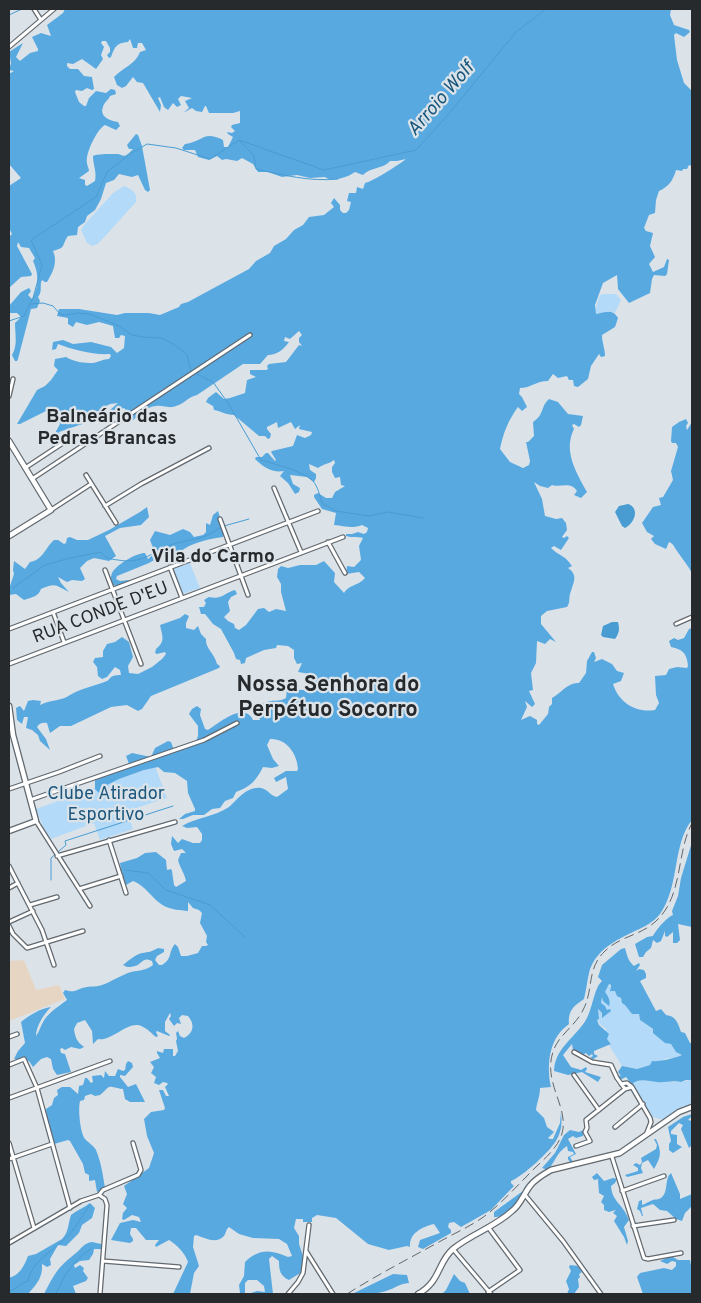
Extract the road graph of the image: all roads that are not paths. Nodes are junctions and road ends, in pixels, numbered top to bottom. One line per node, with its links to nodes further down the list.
1 (34, 9): 3 (street)
2 (54, 9): 3 (street)
3 (41, 20): 4 (street)
4 (9, 46)
5 (250, 335): 13 (street)
6 (13, 379): 7 (street)
7 (9, 394)
8 (9, 441): 11 (street)
9 (63, 443): 11 (street)
10 (209, 448): 16 (street)
11 (24, 468): 13 (street)
12 (86, 475): 14 (street)
13 (32, 480): 17 (street)
14 (91, 484): 16 (street); 17 (street)
15 (274, 488): 20 (street)
16 (105, 506): 21 (street)
17 (50, 510): 22 (street)
18 (318, 511): 20 (street)
19 (220, 519): 25 (street)
20 (289, 522): 25 (street); 26 (street)
21 (116, 523)
22 (9, 536)
23 (343, 537): 24 (street, RUA CONDE D'EU)
24 (328, 542): 26 (street, RUA CONDE D'EU); 29 (street)
25 (230, 545): 27 (street); 30 (street)
26 (301, 552): 30 (street, RUA CONDE D'EU)
27 (170, 567): 31 (street); 33 (street)
28 (105, 570): 31 (street)
29 (345, 573)
30 (241, 575): 32 (street); 33 (street, RUA CONDE D'EU)
31 (112, 589): 34 (street); 36 (street)
32 (248, 595)
33 (182, 598): 36 (street, RUA CONDE D'EU)
34 (53, 612): 38 (street); 39 (street)
35 (692, 617): 37 (street)
36 (124, 619): 39 (street, RUA CONDE D'EU); 41 (street)
37 (676, 624)
38 (9, 629)
39 (64, 642): 40 (street, RUA CONDE D'EU)
40 (9, 664)
41 (141, 664)
42 (9, 706): 43 (street)
43 (9, 716): 46 (street)
44 (237, 723): 48 (street)
45 (100, 756): 46 (street)
46 (26, 783): 47 (street); 48 (street)
47 (9, 789)
48 (30, 800): 49 (street)
49 (36, 820): 51 (street); 53 (street)
50 (175, 822): 52 (street)
51 (9, 831)
52 (109, 840): 53 (street); 55 (street)
53 (57, 856): 58 (street)
54 (9, 866): 56 (street)
55 (121, 876): 58 (street); 59 (street)
56 (18, 883): 57 (street); 61 (street)
57 (9, 888)
58 (78, 890): 62 (street)
59 (126, 893)
60 (57, 897): 61 (street)
61 (30, 905): 63 (street)
62 (90, 906)
63 (33, 911): 64 (street); 67 (street)
64 (9, 922)
65 (9, 926): 67 (street)
66 (83, 931): 67 (street)
67 (46, 942): 68 (street)
68 (54, 965)
69 (17, 1034): 70 (street)
70 (9, 1037)
71 (574, 1052): 75 (street)
72 (110, 1061): 77 (street)
73 (9, 1064): 77 (street)
74 (574, 1074): 82 (street)
75 (621, 1084): 76 (street); 78 (street)
76 (632, 1087): 78 (street); 80 (street)
77 (36, 1088): 79 (street); 87 (street)
78 (625, 1089): 82 (street)
79 (9, 1098)
80 (643, 1104): 83 (street); 84 (street)
81 (692, 1107): 84 (street)
82 (599, 1110): 88 (street)
83 (615, 1127)
84 (646, 1136): 90 (street)
85 (9, 1143): 89 (street)
86 (134, 1143): 94 (street)
87 (52, 1144): 89 (street); 96 (street)
88 (576, 1146)
89 (13, 1157): 91 (street); 100 (street)
90 (612, 1157): 93 (street); 95 (street)
91 (9, 1159)
92 (664, 1176): 93 (street)
93 (622, 1190): 99 (street)
94 (99, 1195): 96 (street); 106 (street)
95 (525, 1195): 101 (street); 113 (street)
96 (70, 1208): 100 (street)
97 (674, 1220): 99 (street)
98 (308, 1225): 104 (street)
99 (633, 1226): 105 (street)
100 (34, 1228): 102 (street)
101 (488, 1228): 103 (street); 108 (street)
102 (9, 1243)
103 (453, 1249): 108 (street); 112 (street)
104 (306, 1251): 110 (street); 111 (street)
105 (681, 1253)
106 (103, 1261): 107 (street); 109 (street)
107 (179, 1267)
108 (490, 1293)
109 (100, 1294)
110 (288, 1294)
111 (333, 1294)
112 (418, 1294)
113 (601, 1294)

